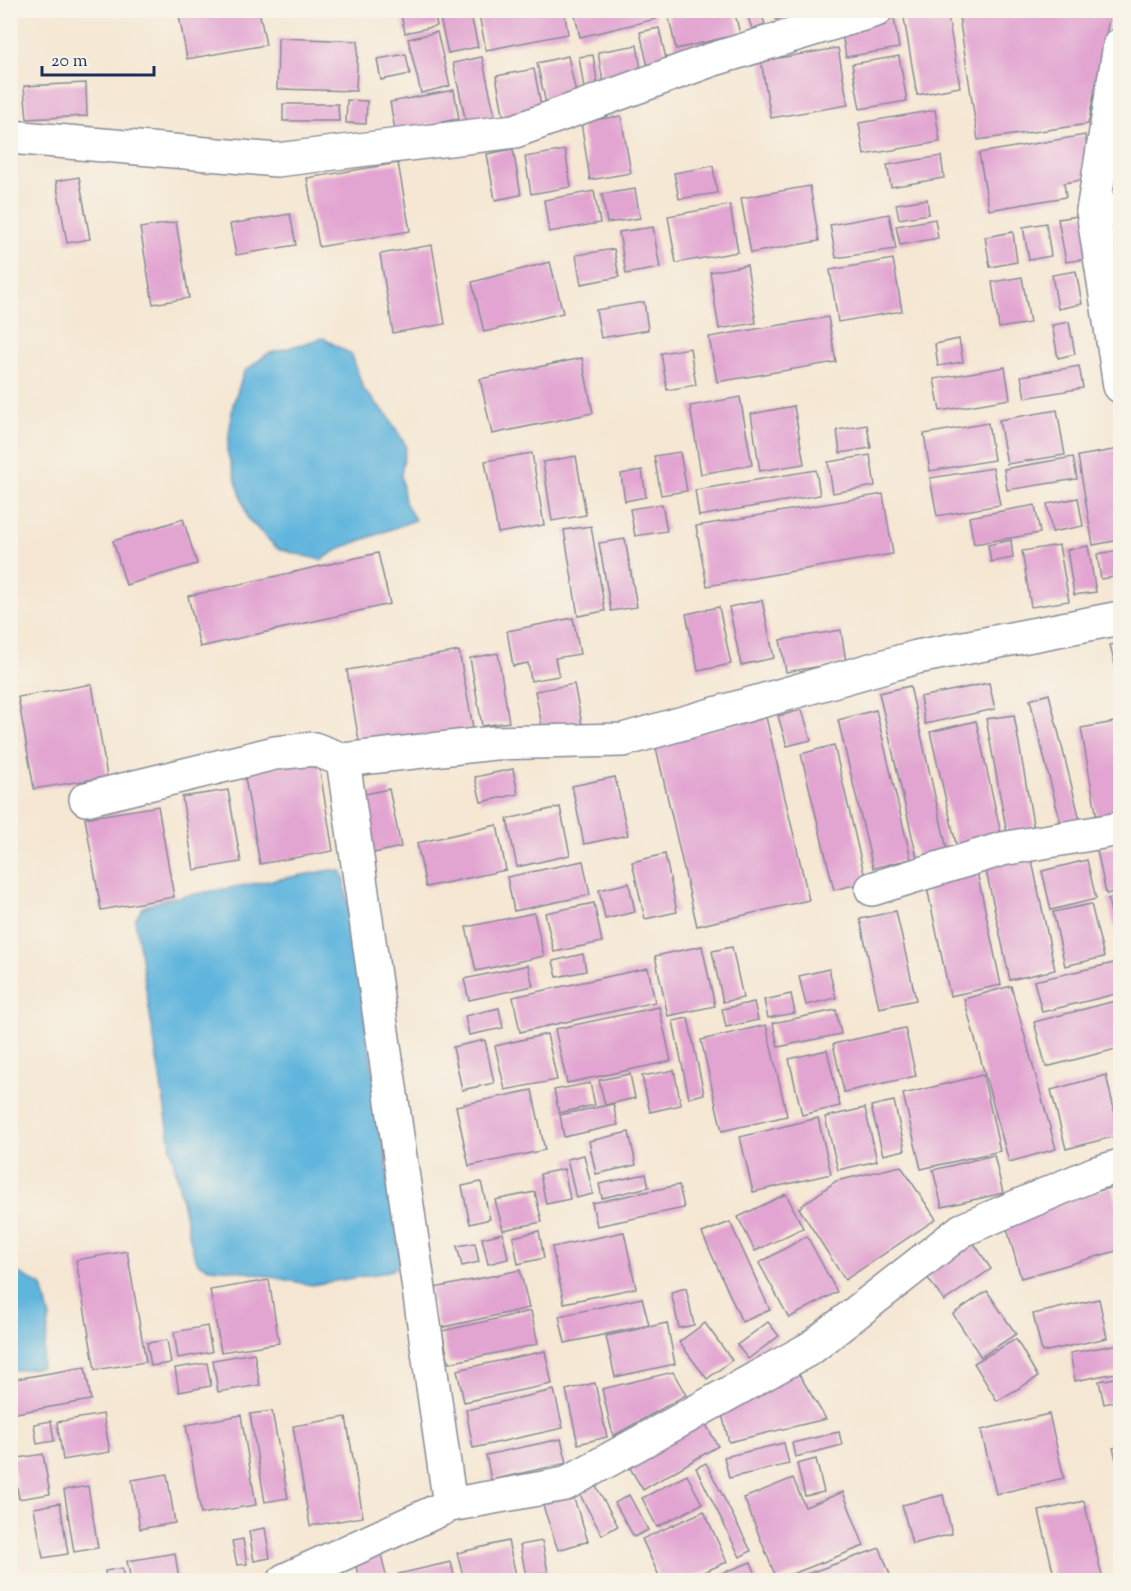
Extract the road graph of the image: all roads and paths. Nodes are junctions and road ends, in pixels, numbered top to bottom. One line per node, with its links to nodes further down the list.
1 (876, 10): 3 (street)
2 (1120, 45): 4 (street)
3 (10, 137)
4 (1107, 211): 5 (street)
5 (1120, 386)
6 (1120, 618): 7 (street)
7 (343, 760): 8 (street); 12 (street)
8 (86, 799)
9 (1120, 829): 10 (street)
10 (872, 889)
11 (1120, 1166): 12 (street)
12 (450, 1505): 13 (street)
13 (292, 1579)

